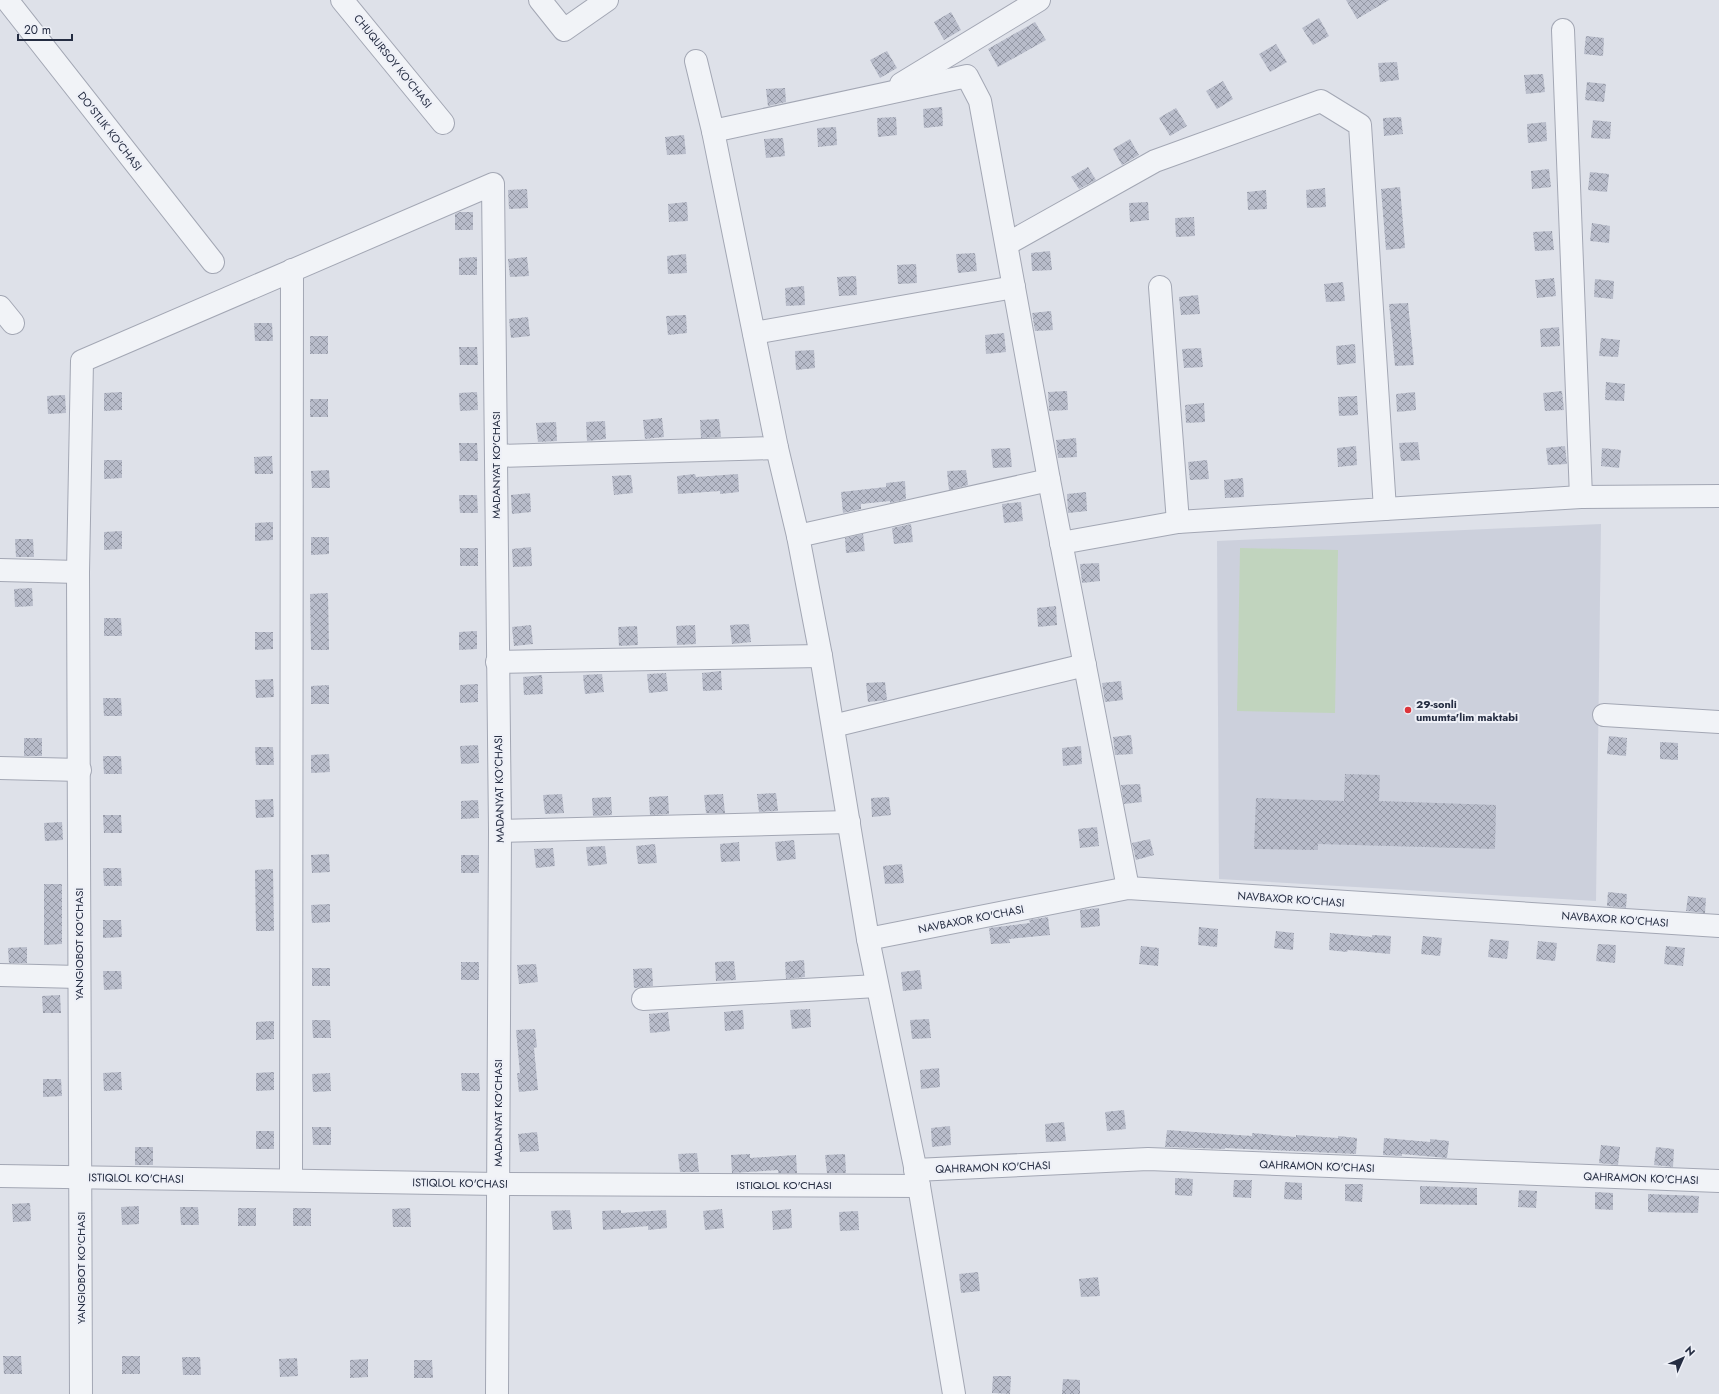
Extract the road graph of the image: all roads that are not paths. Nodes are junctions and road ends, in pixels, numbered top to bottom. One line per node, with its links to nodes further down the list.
1 (7, 0): 12 (street, DO'STLIK KO'CHASI)
2 (342, 0): 9 (street, CHUQURSOY KO'CHASI)
3 (540, 0): 4 (street)
4 (606, 0)
5 (1039, 0): 8 (street)
6 (1563, 30): 21 (street)
7 (696, 61): 10 (street)
8 (886, 93): 10 (street); 11 (street)
9 (443, 123)
10 (713, 131): 16 (street)
11 (1007, 244): 14 (street); 22 (street)
12 (213, 262)
13 (292, 270): 18 (street, MADANYAT KO'CHASI); 27 (street, YANGIOBOT KO'CHASI); 48 (street)
14 (1014, 287): 16 (street); 19 (street)
15 (1160, 287): 23 (street)
16 (754, 333): 17 (street)
17 (777, 448): 18 (street); 24 (street)
18 (496, 456): 29 (street, MADANYAT KO'CHASI)
19 (1049, 480): 24 (street); 25 (street)
20 (1719, 496): 21 (street)
21 (1581, 497): 22 (street)
22 (1385, 509): 23 (street)
23 (1178, 522): 25 (street)
24 (798, 536): 28 (street)
25 (1061, 543): 30 (street)
26 (0, 570): 27 (street)
27 (78, 572): 35 (street, YANGIOBOT KO'CHASI)
28 (821, 656): 29 (street); 33 (street)
29 (497, 662): 37 (street, MADANYAT KO'CHASI)
30 (1085, 665): 33 (street); 38 (street)
31 (1604, 715): 32 (street)
32 (1719, 722)
33 (832, 726): 36 (street)
34 (0, 768): 35 (street)
35 (80, 770): 42 (street, YANGIOBOT KO'CHASI)
36 (849, 822): 37 (street); 40 (street)
37 (500, 831): 50 (street, MADANYAT KO'CHASI)
38 (1128, 888): 39 (street, NAVBAXOR KO'CHASI); 40 (street, NAVBAXOR KO'CHASI)
39 (1719, 926)
40 (868, 939): 43 (street)
41 (0, 975): 42 (street)
42 (78, 977): 46 (street, YANGIOBOT KO'CHASI)
43 (877, 986): 44 (street); 47 (street)
44 (643, 999)
45 (0, 1176): 46 (street, ISTIQLOL KO'CHASI)
46 (81, 1178): 48 (street, ISTIQLOL KO'CHASI); 51 (street, YANGIOBOT KO'CHASI)
47 (917, 1178): 49 (street, QAHRAMON KO'CHASI); 50 (street, ISTIQLOL KO'CHASI); 53 (street)
48 (291, 1180): 50 (street, ISTIQLOL KO'CHASI)
49 (1719, 1181)
50 (498, 1184): 52 (street, MADANYAT KO'CHASI)
51 (81, 1394)
52 (497, 1394)
53 (954, 1394)

